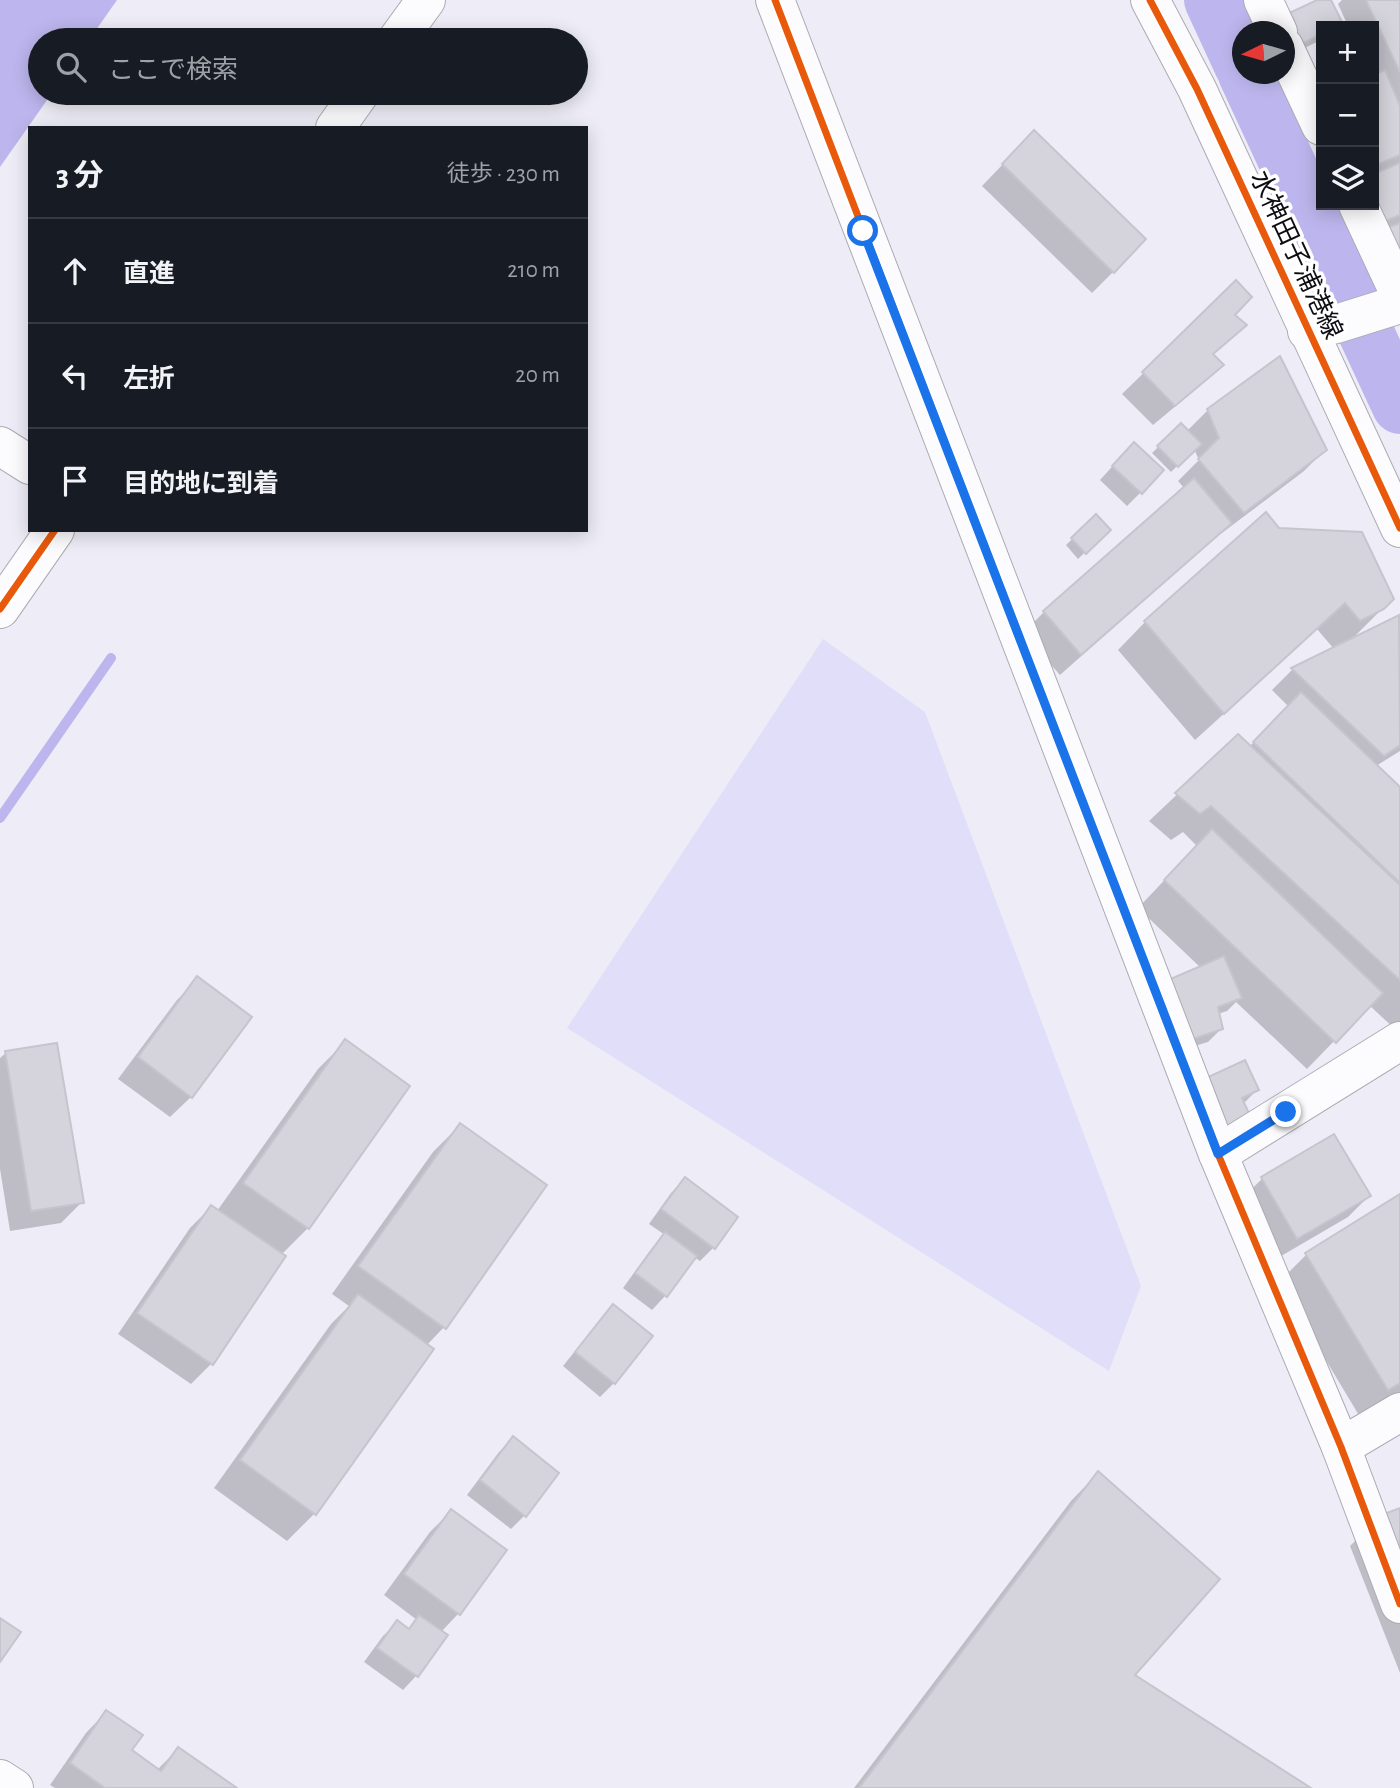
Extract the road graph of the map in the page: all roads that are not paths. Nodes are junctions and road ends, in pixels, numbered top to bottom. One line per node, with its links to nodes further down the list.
1 (426, 0): 4 (street)
2 (775, 0): 18 (street)
3 (1150, 0): 11 (street, 水神田子浦港線)
4 (406, 28)
5 (1295, 70): 7 (street)
6 (351, 105): 8 (street)
7 (1316, 115)
8 (336, 126)
9 (1360, 210): 10 (street)
10 (1397, 303): 11 (street)
11 (1322, 328): 14 (street, 水神田子浦港線)
12 (0, 446): 13 (street)
13 (28, 465)
14 (1400, 528)
15 (54, 532): 16 (street)
16 (0, 609)
17 (1400, 1041): 18 (street)
18 (1218, 1154): 20 (street)
19 (1400, 1412): 20 (street)
20 (1341, 1447): 21 (street)
21 (1400, 1604)
22 (0, 1779): 23 (street)
23 (14, 1788)

